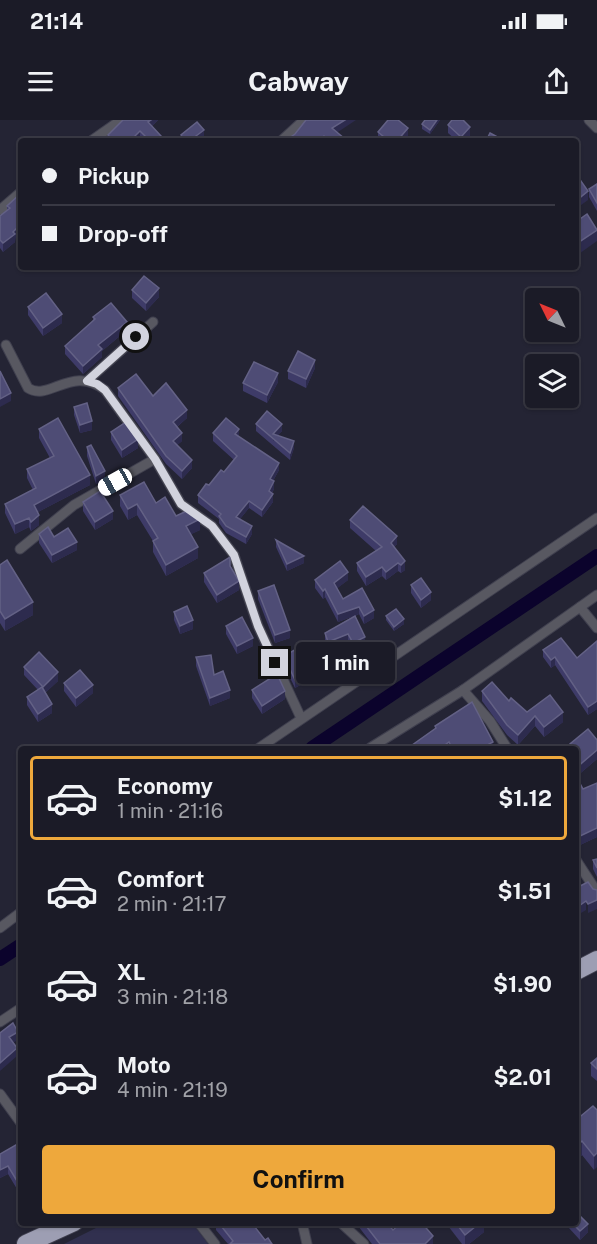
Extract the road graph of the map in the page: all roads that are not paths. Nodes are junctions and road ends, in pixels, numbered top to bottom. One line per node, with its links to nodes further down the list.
1 (121, 120): 5 (street)
2 (304, 120): 6 (street)
3 (589, 120): 4 (street)
4 (597, 128)
5 (95, 138)
6 (283, 138)
7 (18, 195): 8 (street)
8 (0, 210)
9 (153, 322): 11 (street)
10 (6, 345): 11 (street)
11 (87, 381): 12 (street)
12 (155, 459): 14 (street); 19 (street)
13 (597, 518): 19 (street)
14 (20, 549)
15 (597, 595): 16 (street)
16 (580, 607): 17 (street); 18 (street)
17 (597, 627)
18 (463, 690): 21 (street); 22 (street)
19 (301, 718): 20 (street)
20 (262, 746)
21 (373, 746)
22 (506, 746)
23 (579, 865): 24 (street)
24 (597, 892)
25 (18, 914): 26 (street)
26 (0, 928)
27 (597, 960): 28 (highway)
28 (579, 969)
29 (18, 1010): 30 (street)
30 (0, 1022)
31 (0, 1094): 32 (street)
32 (18, 1119)
33 (65, 1226): 37 (highway)
34 (201, 1226): 38 (street)
35 (303, 1226): 39 (street)
36 (344, 1226): 40 (street)
37 (26, 1244)
38 (215, 1244)
39 (307, 1244)
40 (364, 1244)

